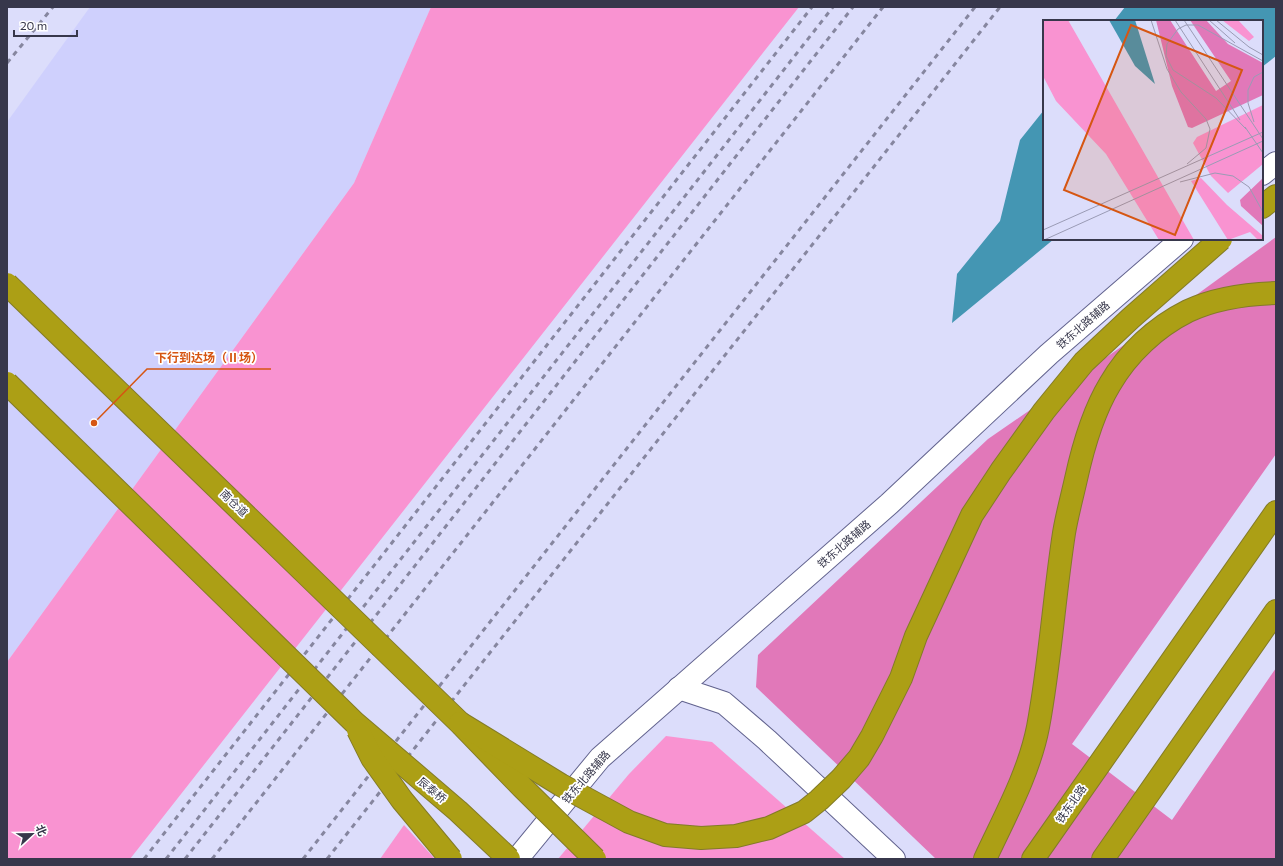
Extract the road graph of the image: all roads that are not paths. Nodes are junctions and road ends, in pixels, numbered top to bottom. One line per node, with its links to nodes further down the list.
1 (1276, 162): 2 (street)
2 (1263, 173)
3 (1276, 196): 4 (highway)
4 (1263, 206)
5 (1181, 240): 12 (street, 铁东北路辅路)
6 (1220, 240): 14 (highway, bridge)
7 (7, 284): 14 (highway, 南仓道, bridge)
8 (1276, 293): 20 (highway)
9 (7, 383): 13 (highway, bridge)
10 (1276, 512): 21 (highway, 铁东北路)
11 (1276, 611): 22 (highway)
12 (679, 688): 17 (street, 铁东北路辅路); 19 (street)
13 (354, 722): 15 (highway, bridge); 16 (highway, 辰泰桥, bridge)
14 (460, 723): 18 (highway, bridge)
15 (451, 859)
16 (509, 859)
17 (517, 859)
18 (595, 859)
19 (894, 859)
20 (985, 859)
21 (1033, 859)
22 (1103, 859)

